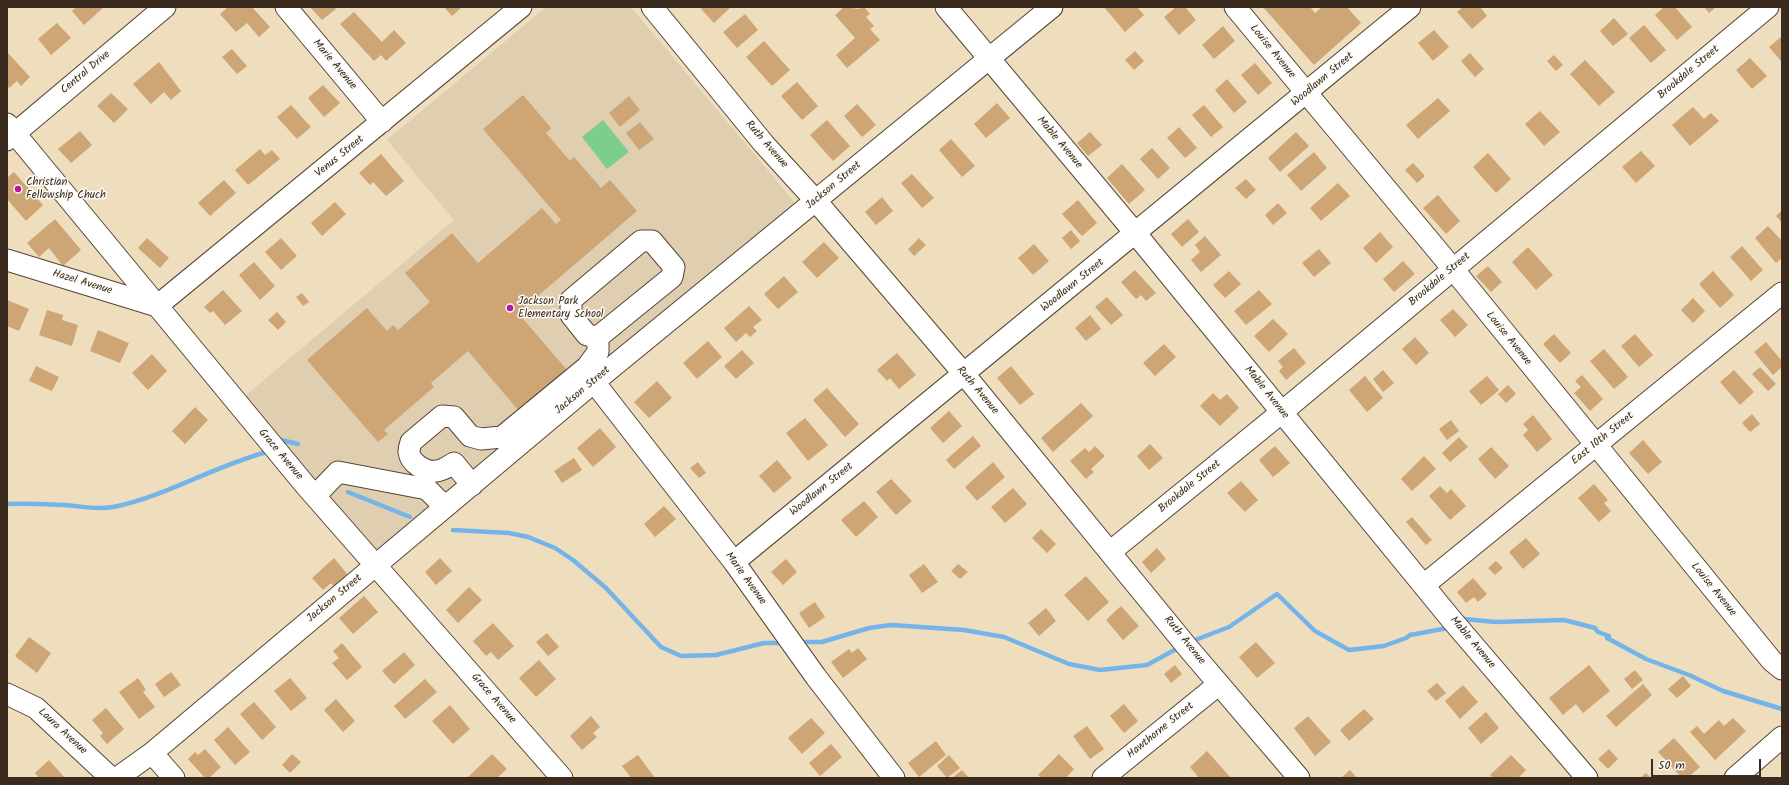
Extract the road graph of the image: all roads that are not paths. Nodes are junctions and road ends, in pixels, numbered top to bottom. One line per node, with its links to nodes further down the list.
1 (165, 7): 13 (street, Central Drive)
2 (286, 7): 12 (street, Marie Avenue)
3 (521, 7): 12 (street, Venus Street)
4 (652, 7): 14 (street, Ruth Avenue)
5 (946, 7): 10 (street, Mable Avenue)
6 (1052, 7): 10 (street, Jackson Street)
7 (1235, 7): 11 (street, Louise Avenue)
8 (1410, 7): 11 (street, Woodlawn Street)
9 (1768, 7): 17 (street, Brookdale Street)
10 (988, 58): 14 (street, Jackson Street); 15 (street, Mable Avenue)
11 (1306, 94): 15 (street, Woodlawn Street); 17 (street, Louise Avenue)
12 (382, 122): 19 (street, Venus Street)
13 (10, 133): 19 (street, Grace Avenue)
14 (816, 201): 21 (street, Jackson Street); 22 (street, Ruth Avenue)
15 (1136, 234): 22 (street, Woodlawn Street); 24 (street, Mable Avenue)
16 (7, 260): 19 (street, Hazel Avenue)
17 (1453, 269): 24 (street, Brookdale Street); 26 (street, Louise Avenue)
18 (1782, 293): 26 (street, East 10th Street)
19 (157, 306): 29 (street, Grace Avenue)
20 (598, 345): 20 (street); 21 (street); 25 (street)
21 (614, 366): 23 (street, Jackson Street)
22 (964, 374): 31 (street, Ruth Avenue); 32 (street, Woodlawn Street)
23 (594, 382): 28 (street, Jackson Street); 32 (street, Marie Avenue)
24 (1282, 412): 31 (street, Brookdale Street); 34 (street, Mable Avenue)
25 (470, 436): 27 (street); 27 (street)
26 (1595, 446): 34 (street, East 10th Street); 35 (street, Louise Avenue)
27 (454, 463): 28 (street)
28 (472, 485): 30 (street, Jackson Street)
29 (315, 496): 30 (street); 33 (street, Grace Avenue)
30 (445, 508): 33 (street, Jackson Street)
31 (1110, 552): 36 (street, Ruth Avenue)
32 (734, 562): 44 (street, Marie Avenue)
33 (376, 565): 39 (street, Jackson Street); 43 (street, Grace Avenue)
34 (1424, 585): 47 (street, Mable Avenue)
35 (1782, 670)
36 (1219, 684): 45 (street, Hawthorne Street); 46 (street, Ruth Avenue)
37 (7, 694): 40 (street, Laura Avenue)
38 (1782, 737): 48 (street)
39 (152, 753): 41 (street, Jackson Street); 42 (street)
40 (111, 778)
41 (117, 778)
42 (174, 778)
43 (562, 778)
44 (894, 778)
45 (1103, 778)
46 (1299, 778)
47 (1587, 778)
48 (1735, 778)

